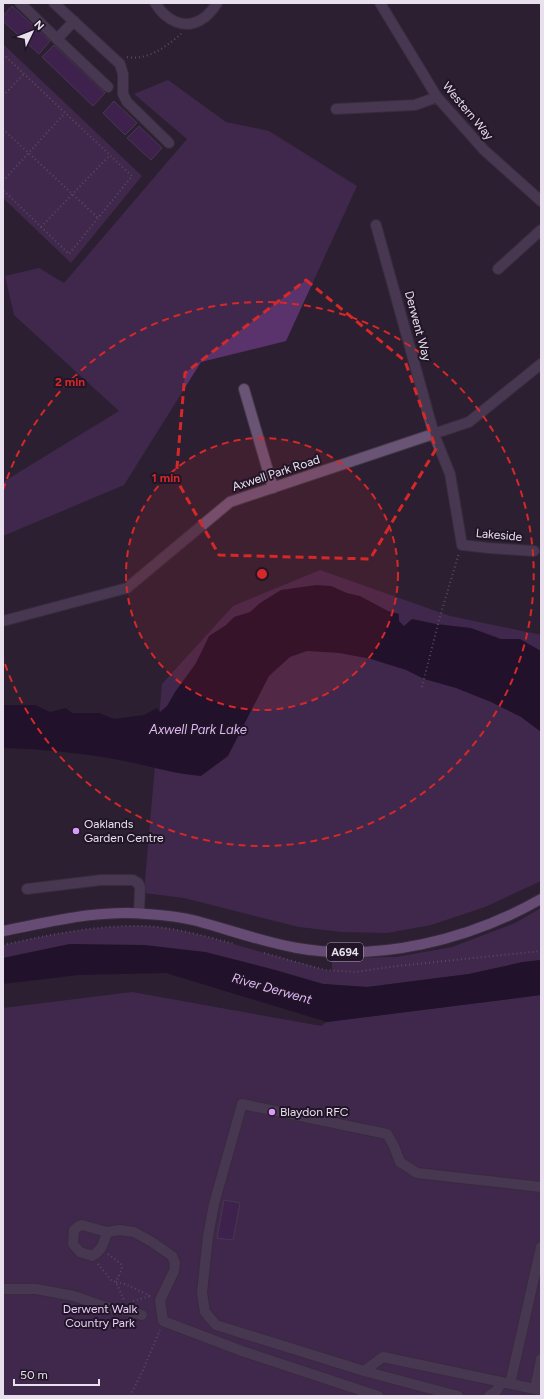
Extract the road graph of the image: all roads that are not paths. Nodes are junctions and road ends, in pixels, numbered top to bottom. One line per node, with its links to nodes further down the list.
1 (20, 3): 7 (street)
2 (54, 3): 6 (street)
3 (155, 3): 4 (street)
4 (217, 3)
5 (380, 3): 9 (street, Western Way)
6 (74, 21): 7 (street); 11 (street)
7 (57, 38): 8 (street)
8 (108, 87)
9 (437, 97): 10 (street); 12 (street, Western Way)
10 (336, 109)
11 (169, 143)
12 (541, 201)
13 (376, 225): 18 (street, Derwent Way)
14 (541, 230): 15 (street)
15 (498, 269)
16 (541, 364): 18 (street, Axwell Park Road)
17 (244, 389): 19 (street)
18 (434, 434): 19 (street, Axwell Park Road); 20 (street, Derwent Way)
19 (273, 488): 22 (street, Axwell Park Road)
20 (462, 545): 21 (street, Lakeside)
21 (534, 551)
22 (3, 622)
23 (27, 889): 25 (street)
24 (541, 899): 25 (main road, A694)
25 (139, 913): 26 (main road, A694)
26 (3, 931)
27 (541, 1187): 33 (street)
28 (107, 1232): 36 (street)
29 (541, 1247): 34 (street)
30 (3, 1289): 31 (street)
31 (142, 1315)
32 (541, 1361): 35 (street)
33 (364, 1371): 34 (street); 37 (street)
34 (506, 1383): 35 (street); 38 (street)
35 (538, 1390)
36 (378, 1396)
37 (458, 1396)
38 (488, 1396)

